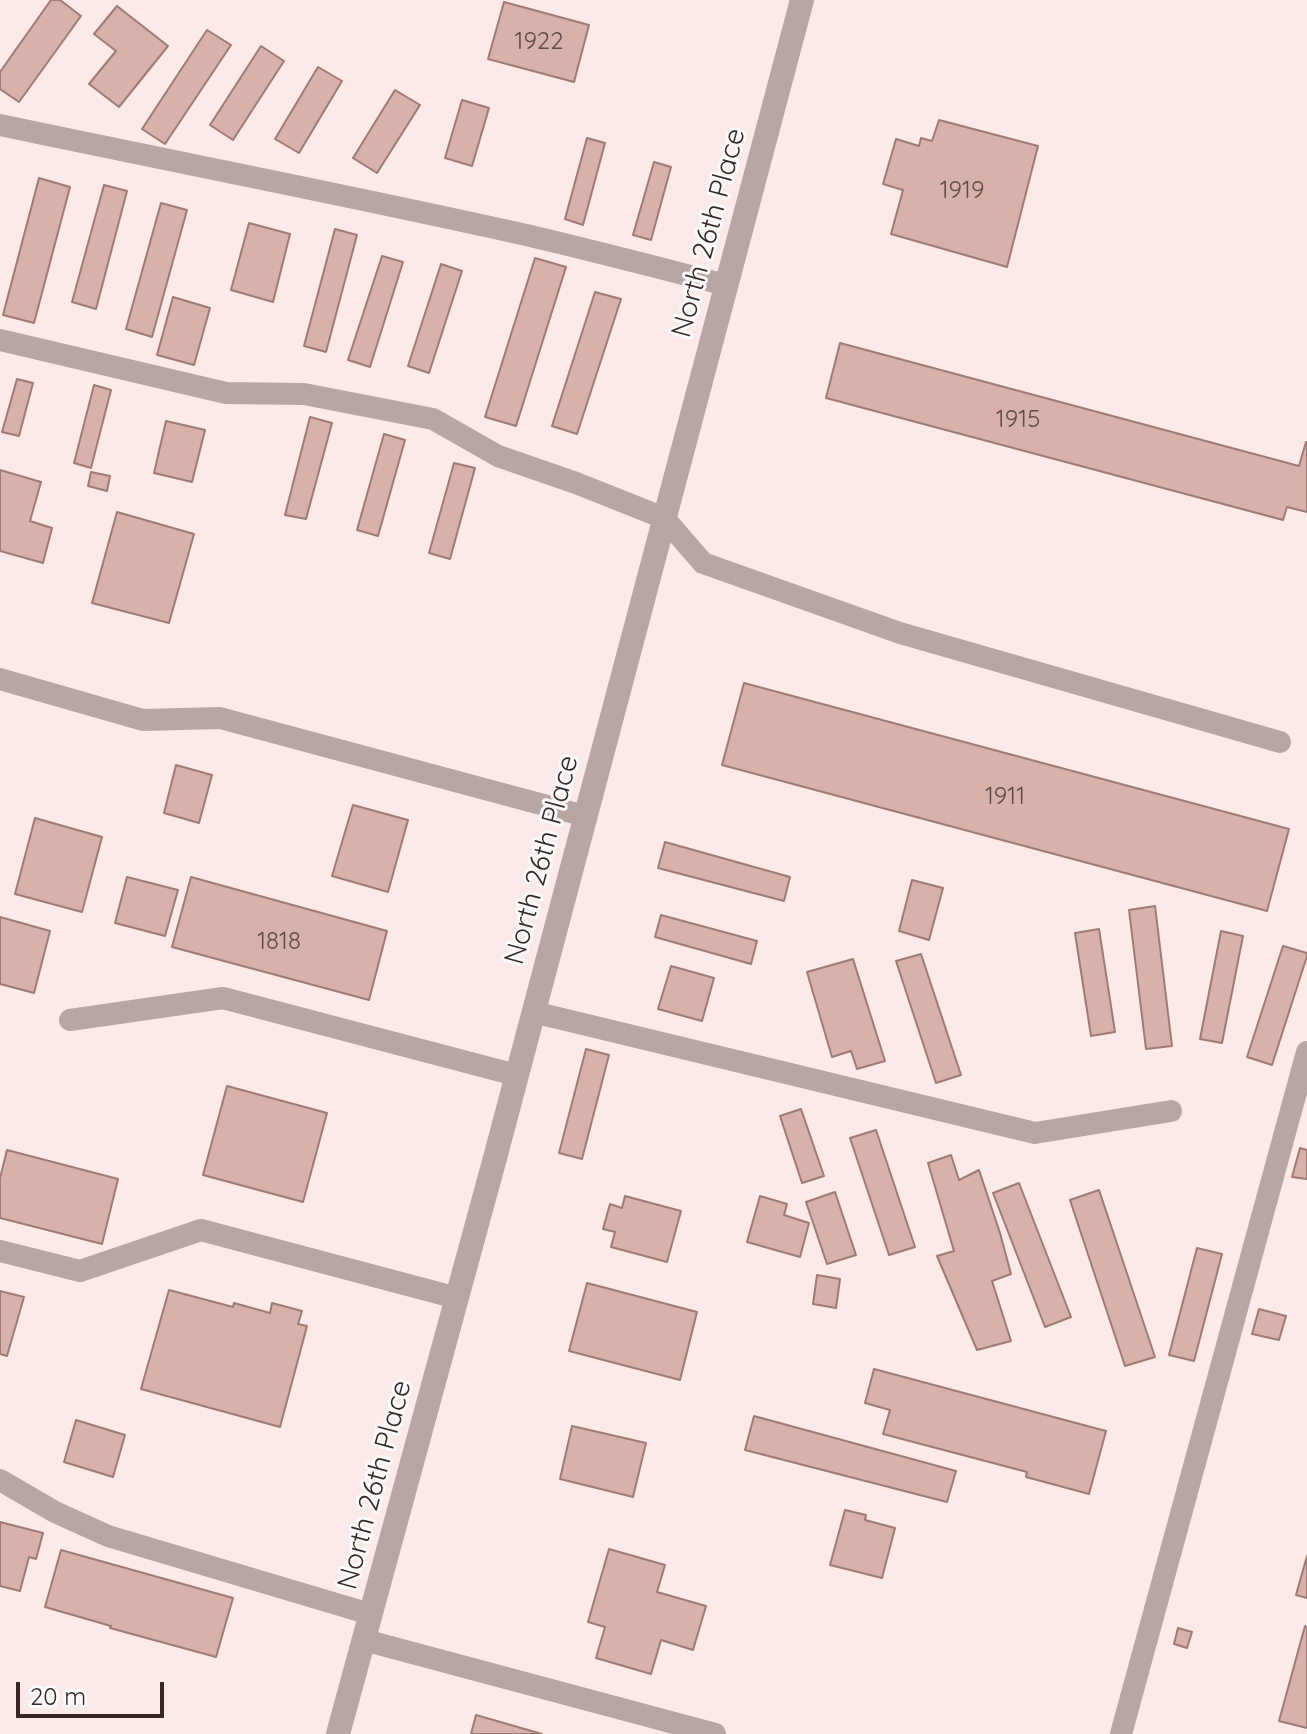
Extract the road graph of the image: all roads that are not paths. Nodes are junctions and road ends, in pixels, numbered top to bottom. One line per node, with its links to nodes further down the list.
1 (802, 0): 3 (street, North 26th Place)
2 (0, 125): 3 (lane)
3 (726, 285): 5 (street, North 26th Place)
4 (0, 340): 5 (lane)
5 (664, 518): 7 (lane); 8 (street, North 26th Place)
6 (0, 679): 8 (lane)
7 (1280, 742)
8 (585, 816): 9 (street, North 26th Place)
9 (533, 1012): 12 (street, North 26th Place); 13 (lane)
10 (70, 1020): 12 (lane)
11 (1307, 1052): 21 (lane)
12 (516, 1075): 15 (street, North 26th Place)
13 (1171, 1111)
14 (0, 1251): 15 (lane)
15 (457, 1298): 17 (street, North 26th Place)
16 (0, 1480): 17 (lane)
17 (370, 1614): 18 (street, North 26th Place)
18 (364, 1640): 19 (street, North 26th Place); 20 (lane)
19 (338, 1734)
20 (715, 1734)
21 (1121, 1734)

